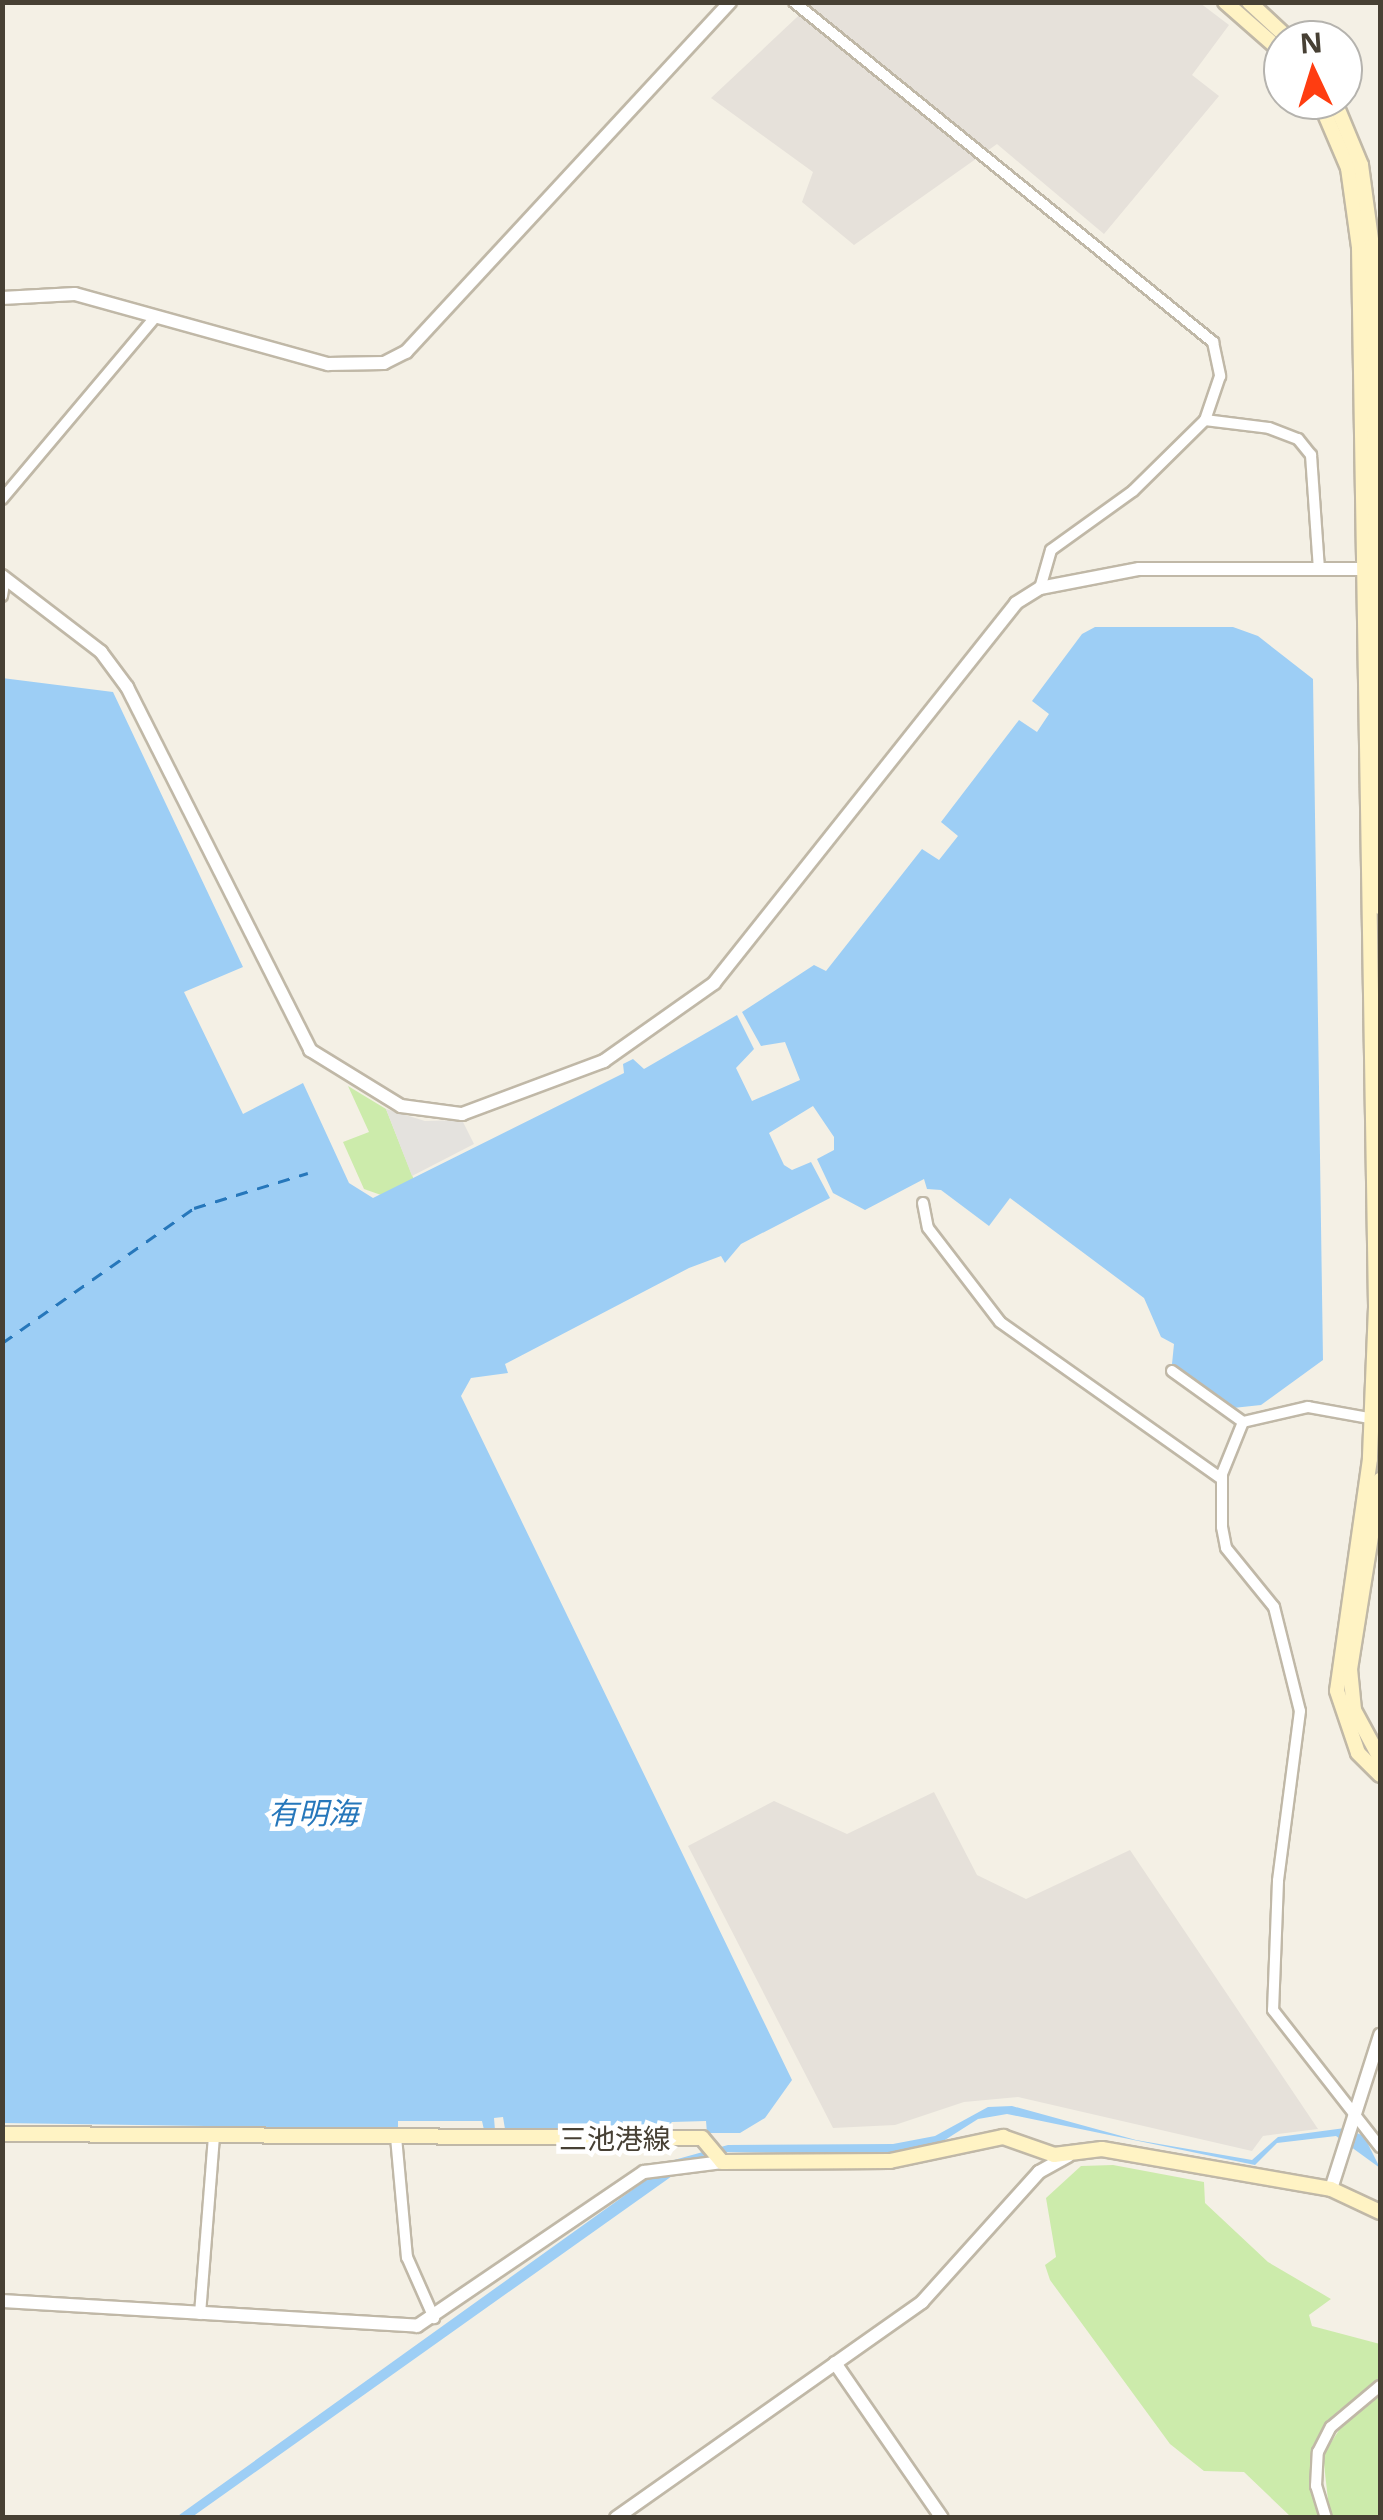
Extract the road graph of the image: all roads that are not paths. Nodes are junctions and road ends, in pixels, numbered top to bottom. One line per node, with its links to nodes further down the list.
1 (730, 2): 10 (street)
2 (794, 2): 11 (street)
3 (1225, 2): 6 (main road)
4 (1248, 2): 5 (main road)
5 (1268, 20)
6 (1263, 35)
7 (1326, 120): 13 (main road)
8 (1341, 120): 13 (main road)
9 (2, 298): 10 (street)
10 (156, 316): 12 (street)
11 (1206, 420): 14 (street); 16 (street)
12 (2, 499)
13 (1372, 568): 14 (street); 18 (main road); 21 (main road)
14 (1319, 570): 16 (street)
15 (4, 577): 16 (street); 17 (street)
16 (1040, 588)
17 (2, 596)
18 (1380, 907)
19 (922, 1203): 23 (street)
20 (1172, 1371): 22 (street)
21 (1377, 1419): 22 (street); 26 (main road)
22 (1243, 1422): 23 (street)
23 (1222, 1478): 28 (street)
24 (1380, 1480): 25 (main road)
25 (1380, 1758)
26 (1380, 1775)
27 (1380, 2035): 28 (street)
28 (1358, 2114): 32 (street); 35 (street)
29 (2, 2134): 30 (main road, 三池港線)
30 (214, 2137): 31 (main road, 三池港線); 38 (street)
31 (396, 2137): 33 (main road, 三池港線); 39 (street)
32 (1380, 2147)
33 (715, 2153): 34 (main road, 三池港線); 39 (street)
34 (1072, 2154): 35 (main road, 三池港線); 40 (street)
35 (1331, 2190): 36 (main road, 三池港線)
36 (1380, 2212)
37 (2, 2301): 38 (street)
38 (200, 2314): 39 (street)
39 (434, 2318)
40 (835, 2363): 42 (street); 43 (street)
41 (1380, 2386): 44 (street)
42 (616, 2518)
43 (942, 2518)
44 (1326, 2518)

